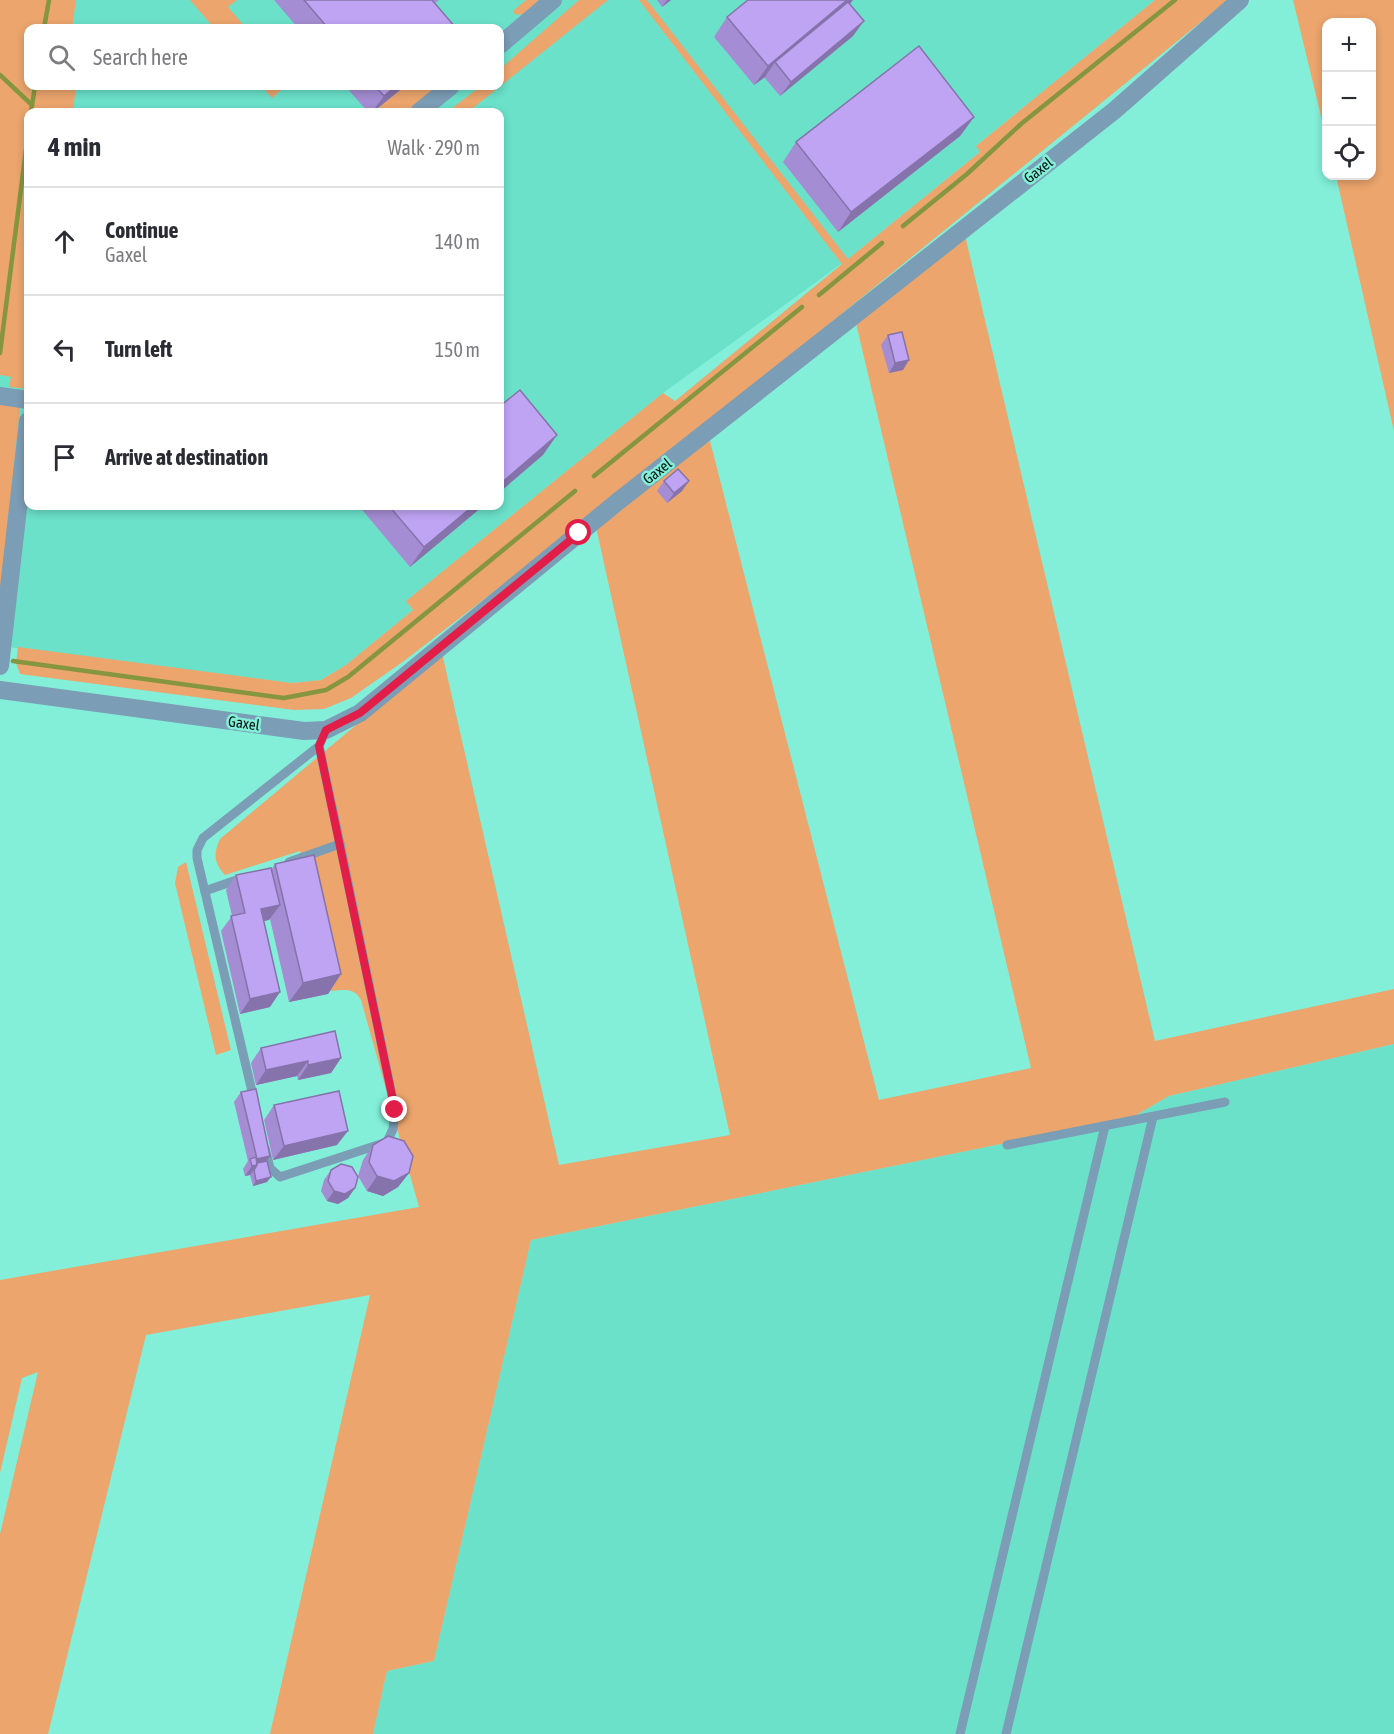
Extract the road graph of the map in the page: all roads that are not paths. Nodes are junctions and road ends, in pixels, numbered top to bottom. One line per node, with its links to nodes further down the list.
1 (553, 0): 3 (street)
2 (1240, 0): 11 (street, Gaxel)
3 (504, 42)
4 (446, 90): 5 (street)
5 (424, 108)
6 (5, 396): 7 (street)
7 (24, 399)
8 (24, 456): 9 (street)
9 (0, 666)
10 (0, 690): 11 (street, Gaxel)
11 (323, 738): 12 (lane); 15 (lane)
12 (340, 844): 13 (lane); 20 (lane)
13 (284, 864)
14 (250, 876): 15 (lane)
15 (205, 891): 17 (lane)
16 (1225, 1102): 18 (lane)
17 (256, 1110)
18 (1154, 1117): 19 (lane); 23 (lane)
19 (1105, 1126): 21 (lane); 22 (lane)
20 (262, 1133)
21 (1007, 1145)
22 (960, 1734)
23 (1006, 1734)

